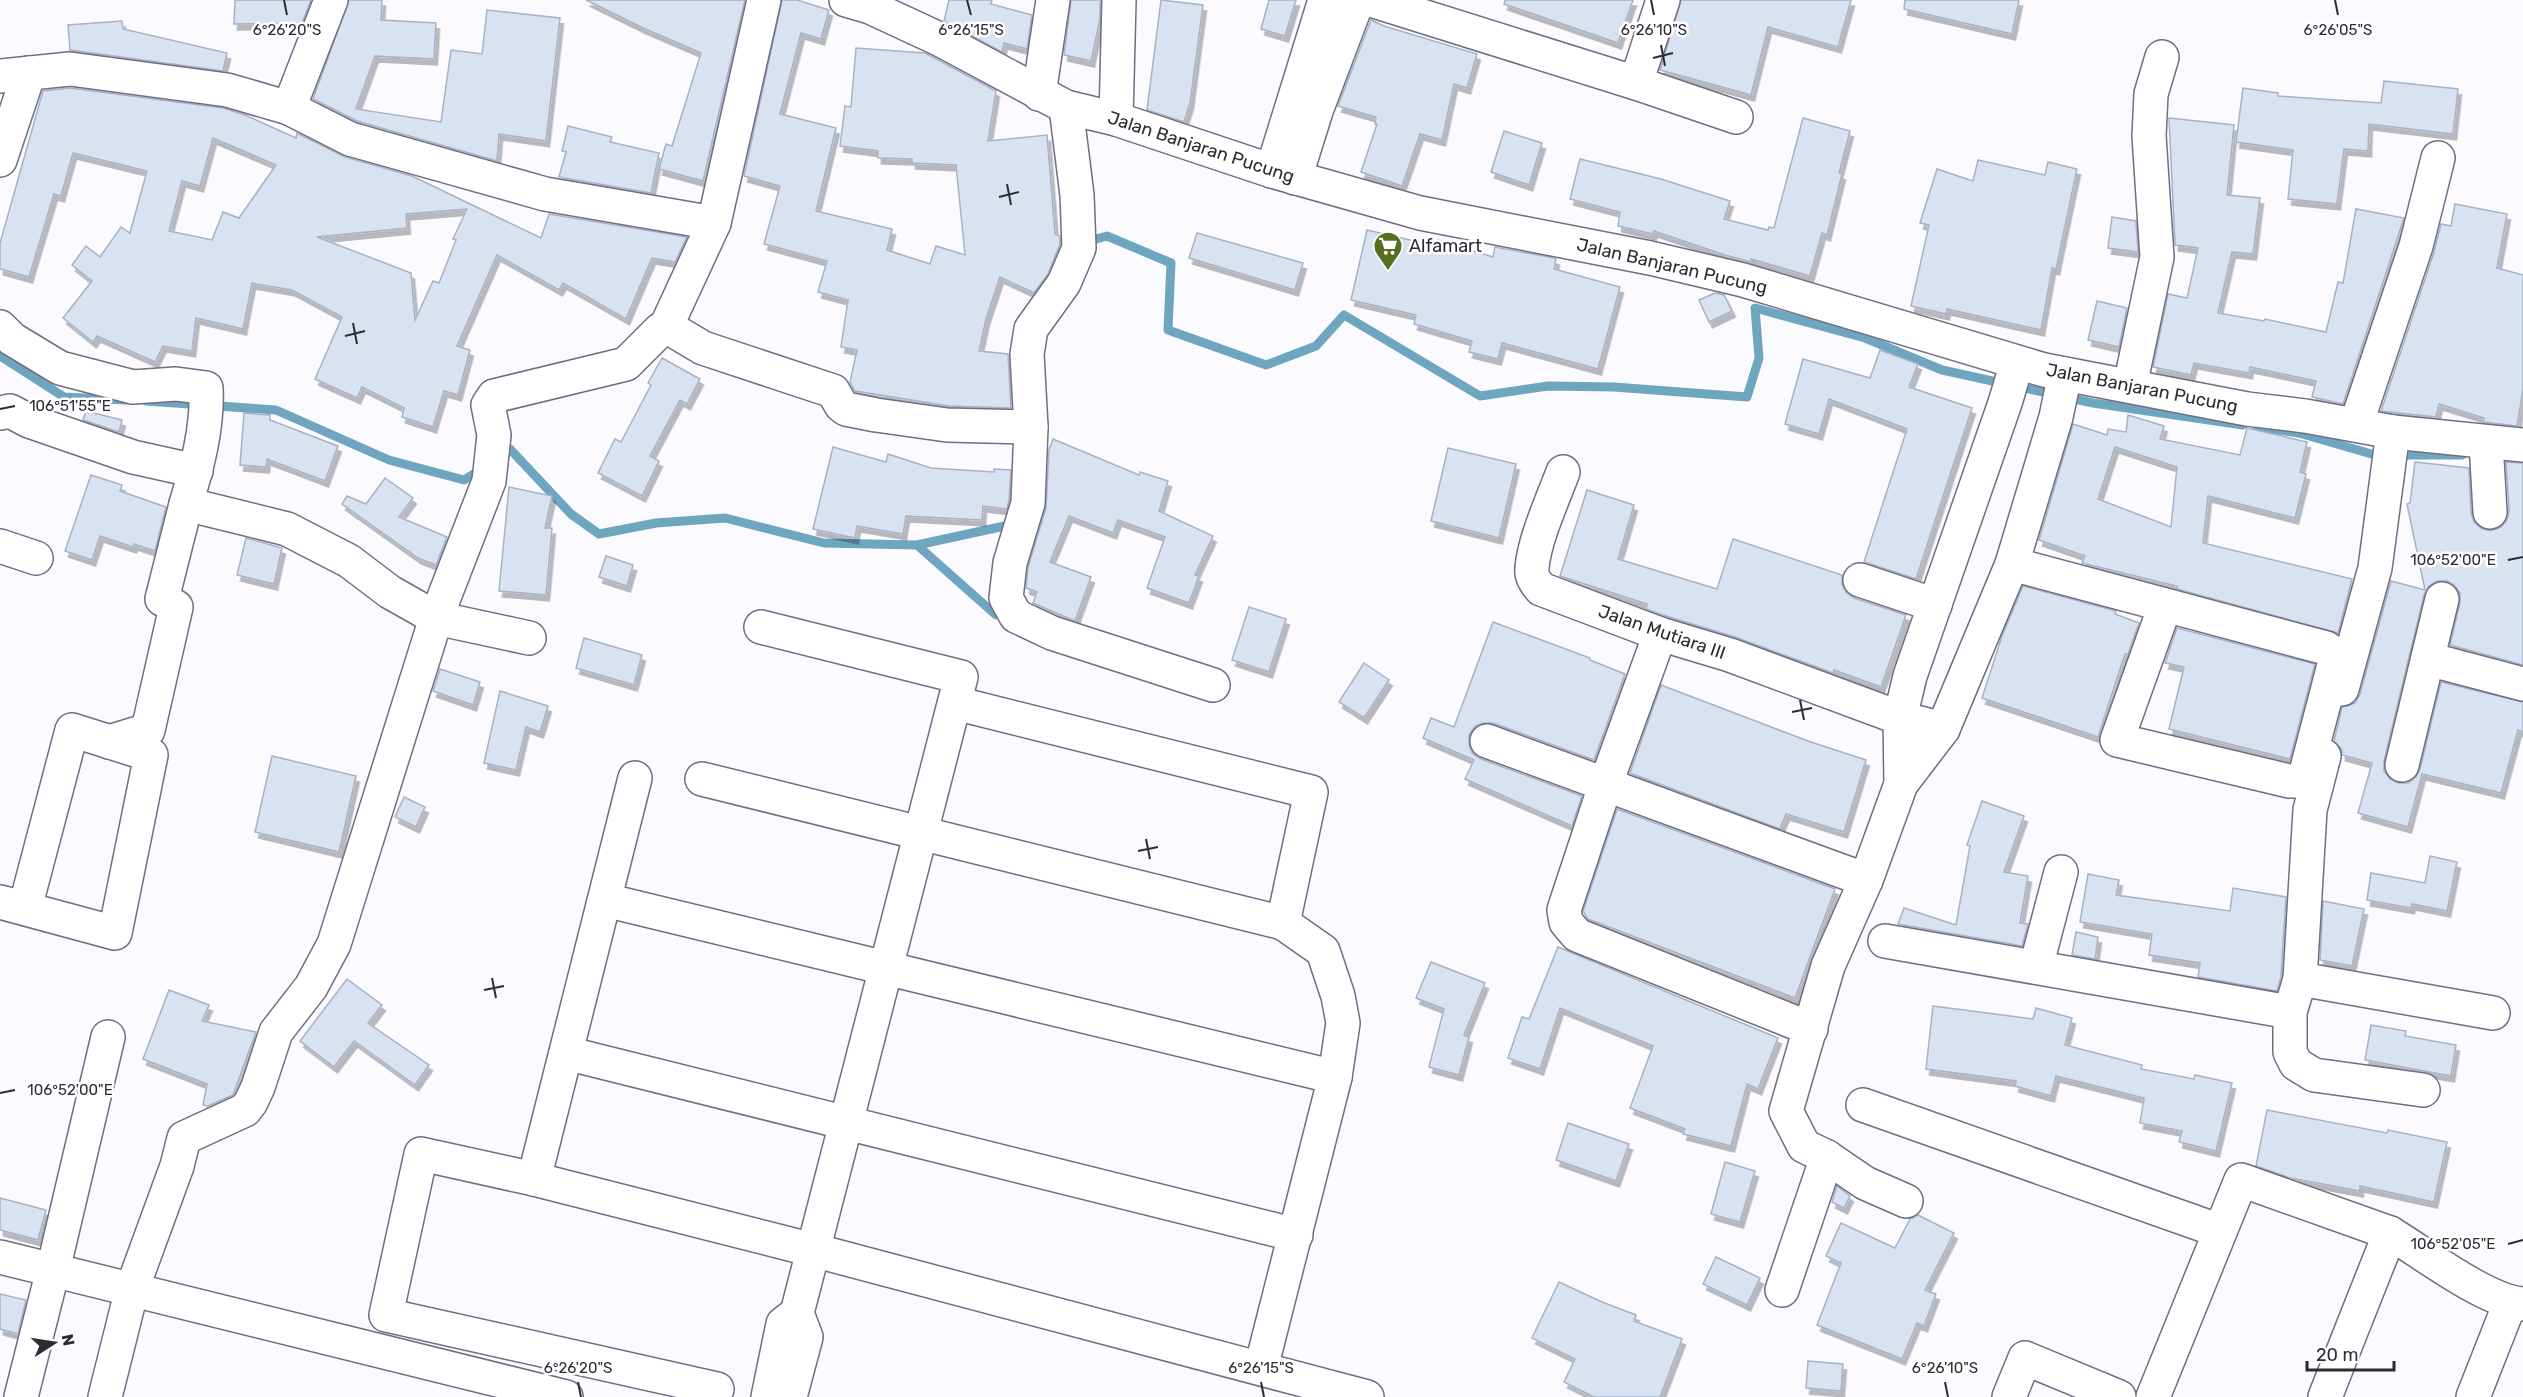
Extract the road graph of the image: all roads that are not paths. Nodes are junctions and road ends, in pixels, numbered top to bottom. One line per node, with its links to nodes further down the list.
1 (331, 0): 14 (street)
2 (764, 0): 20 (street)
3 (1053, 0): 13 (street)
4 (1119, 0): 16 (street)
5 (1325, 0): 19 (street)
6 (1358, 0): 19 (street)
7 (1371, 0): 12 (street)
8 (1663, 0): 12 (street)
9 (863, 2): 13 (street, Jalan Banjaran Pucung)
10 (2162, 57): 25 (street)
11 (14, 74): 14 (street); 18 (street)
12 (1636, 83): 15 (street)
13 (1053, 100): 16 (street, Jalan Banjaran Pucung); 28 (street)
14 (288, 108): 20 (street)
15 (1736, 117)
16 (1116, 119): 19 (street, Jalan Banjaran Pucung)
17 (2438, 158): 27 (street)
18 (0, 159)
19 (1283, 174): 24 (street, Jalan Banjaran Pucung)
20 (714, 223): 22 (street)
21 (0, 327): 32 (street)
22 (665, 329): 28 (street); 43 (street)
23 (2064, 378): 24 (street, Jalan Banjaran Pucung); 25 (street, Jalan Banjaran Pucung); 38 (street)
24 (2012, 380): 41 (street)
25 (2130, 386): 27 (street, Jalan Banjaran Pucung)
26 (0, 413): 32 (street)
27 (2356, 425): 30 (street, Jalan Banjaran Pucung)
28 (1031, 427): 49 (street)
29 (2523, 445): 31 (street, Jalan Banjaran Pucung)
30 (2390, 447): 31 (street, Jalan Banjaran Pucung); 69 (street)
31 (2487, 453): 35 (street)
32 (196, 471): 34 (street)
33 (1563, 472): 45 (street, Jalan Mutiara III)
34 (186, 504): 43 (street); 54 (street)
35 (2490, 512)
36 (0, 546): 37 (street)
37 (36, 558)
38 (2012, 564): 42 (street); 52 (street)
39 (1860, 580): 41 (street)
40 (2442, 599): 47 (street)
41 (1935, 605): 51 (street)
42 (2165, 606): 42 (street)
43 (436, 618): 46 (street); 88 (street)
44 (761, 627): 50 (street)
45 (1660, 634): 51 (street, Jalan Mutiara III); 59 (street)
46 (529, 638)
47 (2428, 659): 48 (street); 55 (street)
48 (2523, 684)
49 (1213, 685)
50 (954, 703): 60 (street); 65 (street)
51 (1900, 718): 52 (street, Jalan Mutiara III); 58 (street)
52 (1944, 729): 58 (street)
53 (1487, 741): 59 (street)
54 (109, 742): 64 (street); 64 (street)
55 (2402, 765)
56 (635, 778): 63 (street)
57 (702, 779): 60 (street)
58 (1901, 784): 62 (street)
59 (1605, 786): 62 (street); 72 (street)
60 (922, 834): 65 (street); 67 (street)
61 (2061, 872): 68 (street)
62 (1866, 880): 72 (street)
63 (605, 900): 67 (street); 74 (street)
64 (12, 905)
65 (1283, 923): 75 (street)
66 (1885, 940): 68 (street)
67 (886, 968): 75 (street); 78 (street)
68 (2036, 968): 70 (street)
69 (2300, 979): 70 (street); 71 (street)
70 (2290, 1012): 76 (street)
71 (2493, 1013)
72 (1811, 1029): 79 (street)
73 (108, 1037): 87 (street)
74 (566, 1053): 78 (street); 80 (street)
75 (1335, 1077): 84 (street)
76 (2423, 1090)
77 (1863, 1105): 82 (street)
78 (847, 1123): 84 (street); 85 (street)
79 (1827, 1157): 81 (street); 89 (street)
80 (534, 1179): 85 (street); 93 (street)
81 (1906, 1201)
82 (2220, 1231): 83 (street); 102 (street)
83 (2390, 1233): 90 (street); 103 (street)
84 (1296, 1235): 92 (street)
85 (813, 1250): 91 (street); 92 (street)
86 (0, 1257): 87 (street)
87 (53, 1270): 88 (street); 94 (street)
88 (132, 1290): 95 (street); 96 (street)
89 (1782, 1290)
90 (2516, 1304): 104 (street)
91 (797, 1313): 97 (street); 98 (street)
92 (1261, 1368): 99 (street)
93 (717, 1389)
94 (21, 1397)
95 (105, 1397)
96 (566, 1397)
97 (768, 1397)
98 (790, 1397)
99 (1367, 1397)
100 (2009, 1397): 101 (street)
101 (2119, 1397)
102 (2153, 1397)
103 (2325, 1397)
104 (2473, 1397)

